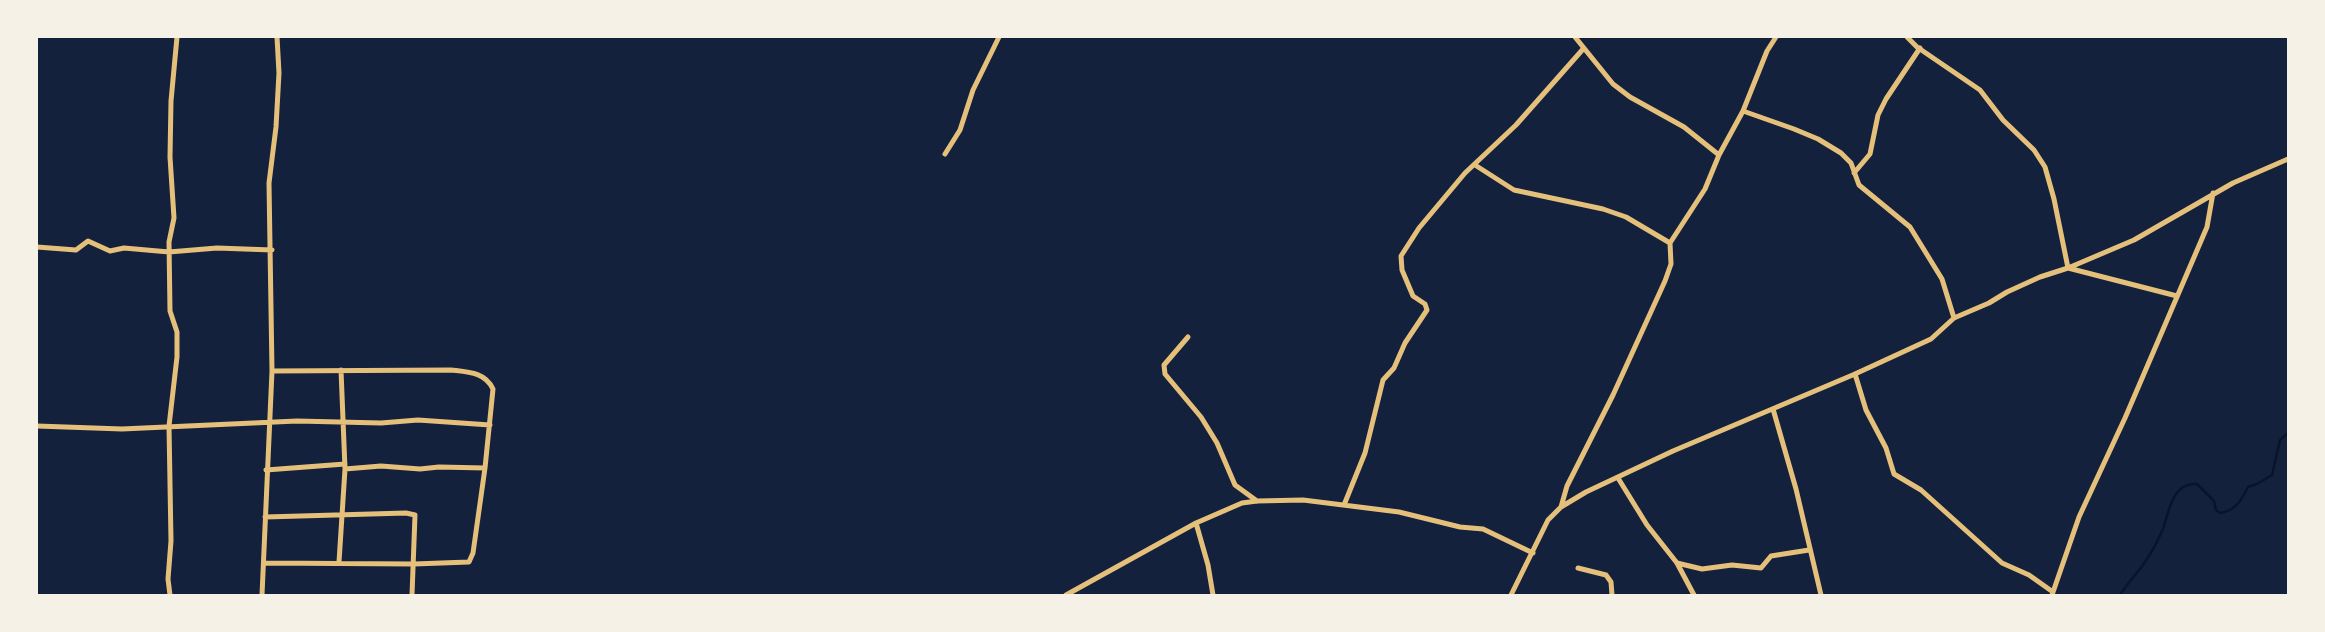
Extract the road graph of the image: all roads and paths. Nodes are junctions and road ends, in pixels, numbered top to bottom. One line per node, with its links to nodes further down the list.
1 (177, 37): 19 (street)
2 (277, 37): 18 (street)
3 (999, 37): 10 (street)
4 (1575, 37): 7 (street)
5 (1776, 37): 9 (street)
6 (1907, 37): 8 (street)
7 (1584, 48): 11 (street); 13 (street)
8 (1920, 48): 14 (street); 20 (street)
9 (1743, 111): 11 (street); 14 (street)
10 (945, 153)
11 (1719, 155): 16 (street)
12 (2288, 159): 15 (street)
13 (1475, 165): 16 (street); 38 (street)
14 (1854, 173): 22 (street)
15 (2213, 193): 20 (street); 21 (street)
16 (1670, 243): 39 (street)
17 (37, 247): 19 (street)
18 (272, 250): 19 (street); 24 (street)
19 (169, 252): 32 (street)
20 (2068, 268): 21 (street); 22 (street)
21 (2178, 296): 50 (street)
22 (1954, 318): 26 (street)
23 (1188, 337): 37 (street)
24 (272, 370): 25 (street); 29 (street)
25 (341, 370): 28 (street); 30 (street)
26 (1855, 374): 27 (street); 50 (street)
27 (1773, 410): 36 (street); 43 (street)
28 (344, 422): 29 (street); 30 (street); 33 (street)
29 (270, 424): 32 (street); 35 (street)
30 (490, 425): 34 (street)
31 (37, 426): 32 (street)
32 (169, 426): 51 (street)
33 (345, 466): 34 (street); 35 (street); 40 (street)
34 (485, 468): 48 (street)
35 (266, 470): 41 (street)
36 (1618, 478): 39 (street); 47 (street)
37 (1257, 501): 38 (street); 42 (street)
38 (1344, 505): 44 (street)
39 (1561, 507): 44 (street)
40 (344, 514): 41 (street); 45 (street); 48 (street)
41 (265, 517): 46 (street)
42 (1196, 523): 54 (street); 55 (street)
43 (1809, 550): 47 (street); 59 (street)
44 (1533, 553): 56 (street)
45 (339, 562): 46 (street); 48 (street)
46 (264, 563): 52 (street)
47 (1677, 563): 58 (street)
48 (414, 564): 53 (street)
49 (1578, 568): 57 (street)
50 (2053, 593)
51 (170, 595)
52 (262, 595)
53 (412, 595)
54 (1066, 595)
55 (1213, 595)
56 (1511, 595)
57 (1612, 595)
58 (1694, 595)
59 (1821, 595)

